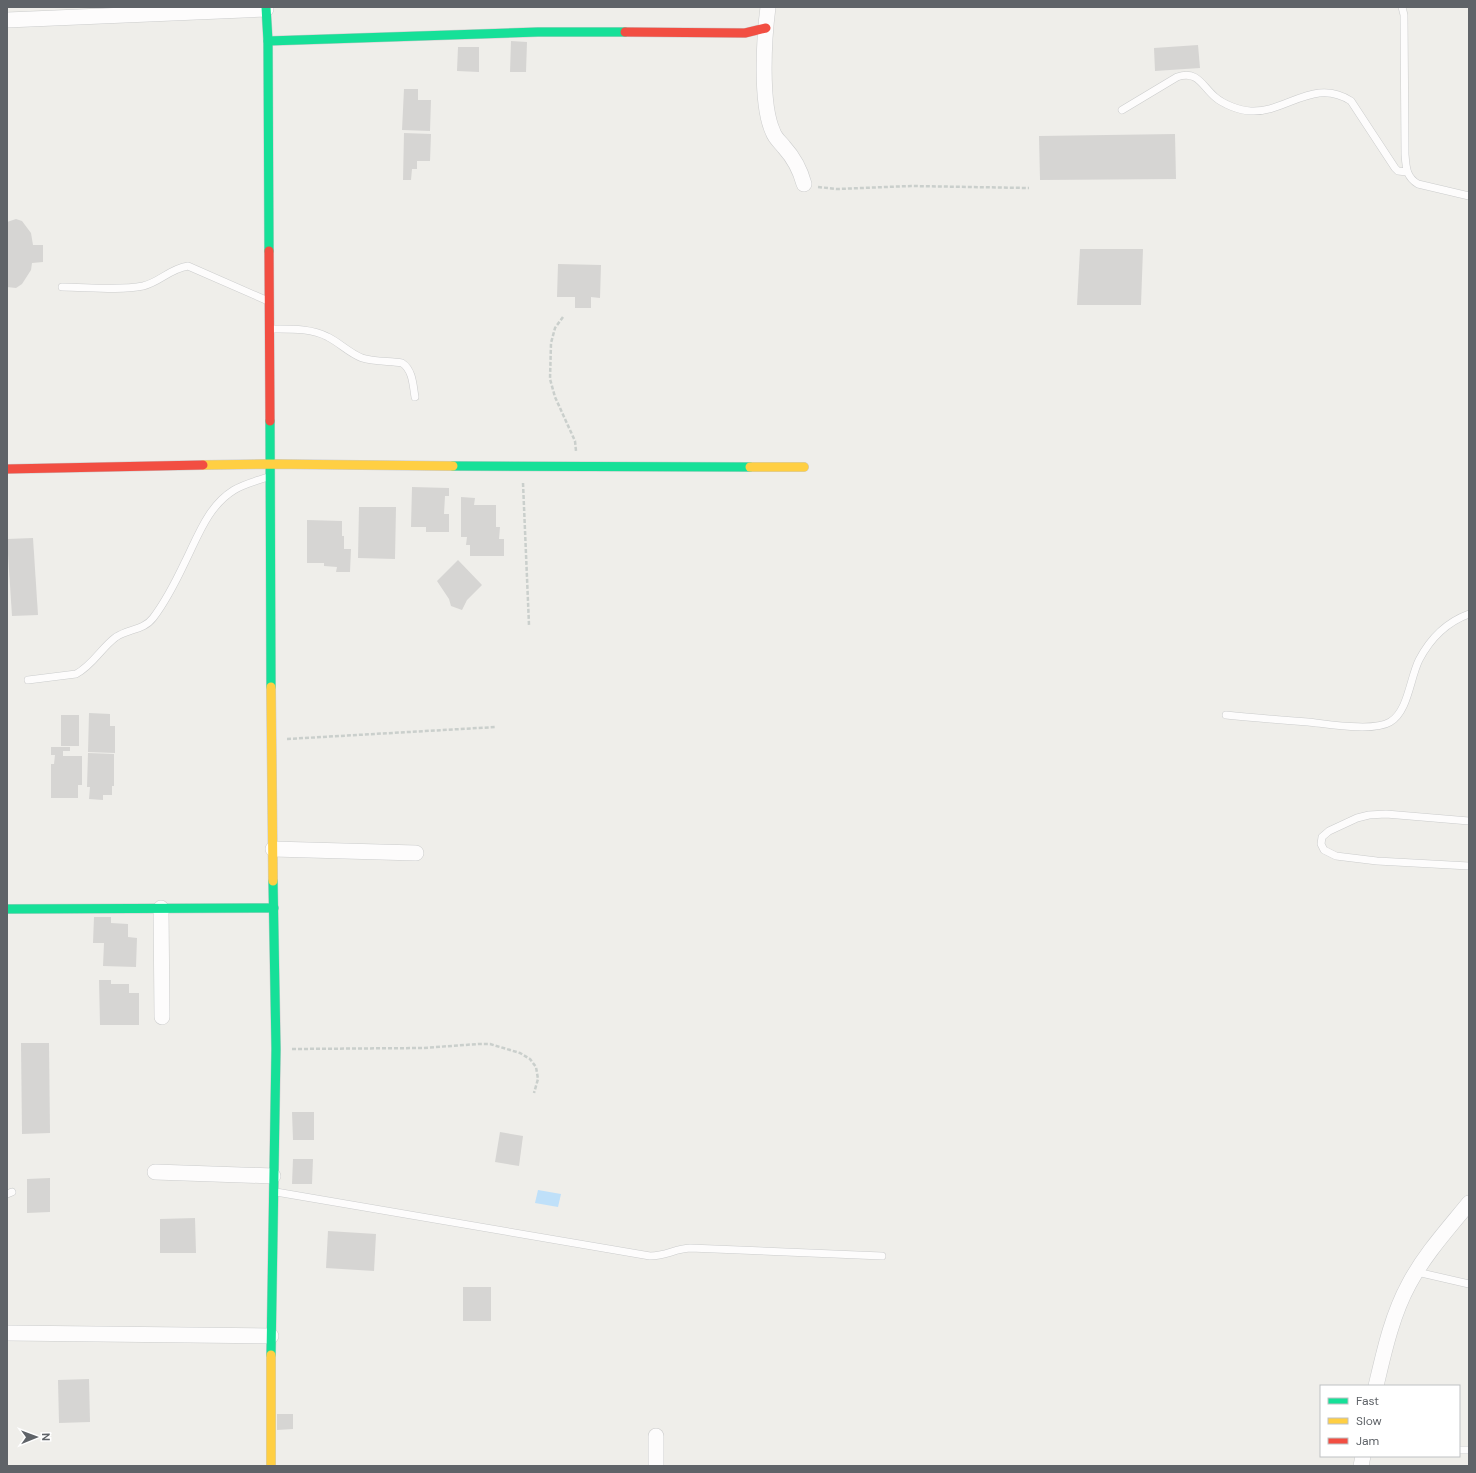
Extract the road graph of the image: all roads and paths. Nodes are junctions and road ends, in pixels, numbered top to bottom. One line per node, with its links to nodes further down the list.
1 (768, 7): 5 (street)
2 (1402, 7): 8 (lane)
3 (266, 8): 4 (street); 6 (street)
4 (7, 20)
5 (766, 28): 6 (street); 9 (street)
6 (268, 41): 13 (street)
7 (1122, 110): 8 (lane)
8 (1407, 172): 11 (lane)
9 (804, 184): 10 (path)
10 (1029, 188)
11 (1469, 196)
12 (62, 287): 13 (lane)
13 (270, 302): 15 (street)
14 (563, 317): 18 (path)
15 (270, 329): 16 (lane); 17 (street)
16 (416, 397)
17 (270, 464): 19 (street); 21 (street); 22 (street)
18 (575, 466): 19 (street); 20 (street)
19 (522, 467): 24 (path)
20 (804, 467)
21 (7, 469)
22 (270, 476): 25 (lane); 28 (street)
23 (1469, 614): 26 (lane)
24 (529, 625)
25 (28, 680)
26 (1226, 715)
27 (496, 727): 28 (path)
28 (271, 740): 30 (street)
29 (1469, 821): 32 (lane)
30 (273, 849): 31 (street); 34 (street)
31 (416, 853)
32 (1469, 866)
33 (161, 908): 34 (street); 35 (street); 36 (street)
34 (274, 908): 37 (street)
35 (7, 909)
36 (162, 1017)
37 (276, 1050): 38 (path); 40 (street)
38 (534, 1093)
39 (155, 1172): 40 (street)
40 (273, 1176): 41 (street)
41 (274, 1192): 43 (lane); 47 (street)
42 (1469, 1203): 44 (street)
43 (882, 1256)
44 (1417, 1272): 45 (lane); 48 (street)
45 (1469, 1284)
46 (7, 1333): 47 (street)
47 (271, 1336): 50 (street)
48 (1376, 1385)
49 (656, 1436): 51 (street)
50 (271, 1466)
51 (656, 1466)

